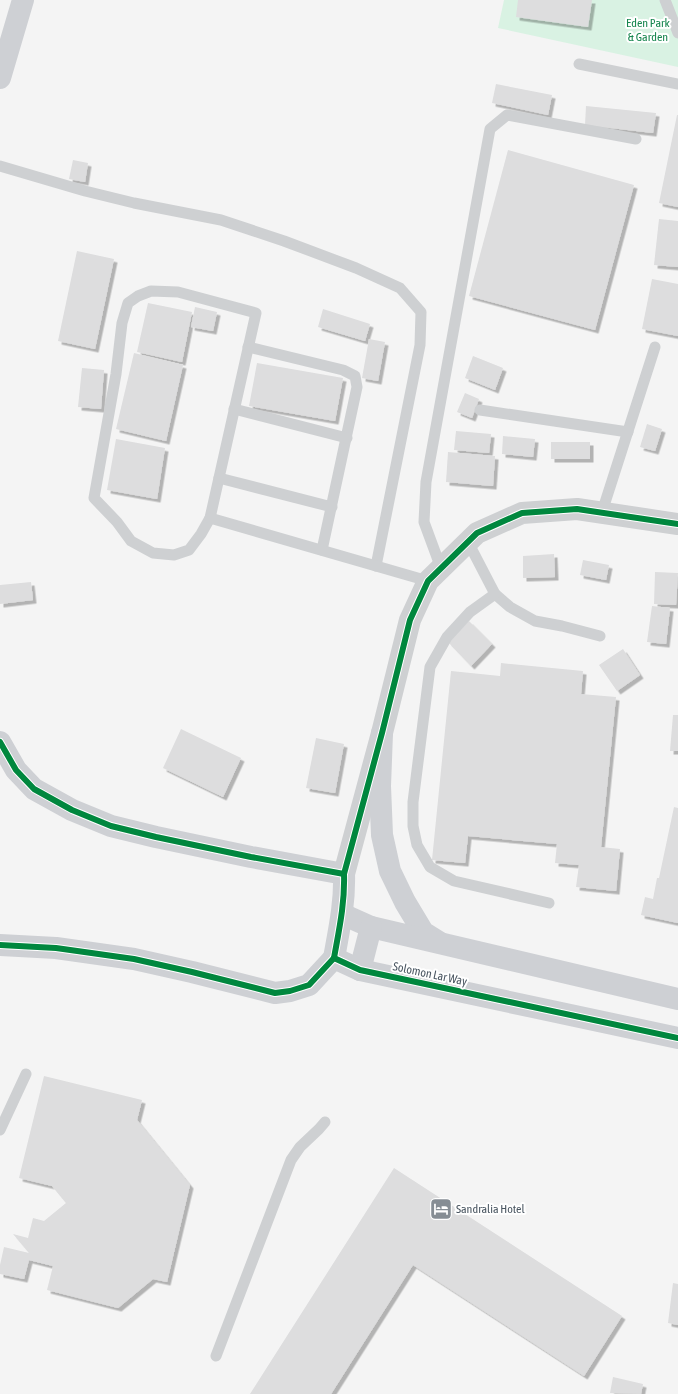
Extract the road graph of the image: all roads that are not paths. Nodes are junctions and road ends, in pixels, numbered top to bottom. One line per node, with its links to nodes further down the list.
1 (23, 0): 5 (street)
2 (666, 0): 3 (lane)
3 (678, 34)
4 (579, 64): 6 (lane)
5 (0, 78)
6 (678, 84)
7 (636, 139): 23 (lane)
8 (0, 166): 22 (lane)
9 (248, 347): 11 (lane); 14 (lane); 18 (lane)
10 (655, 347): 13 (lane)
11 (234, 409): 14 (lane); 15 (lane)
12 (480, 410): 13 (lane)
13 (628, 432): 17 (lane)
14 (346, 438): 16 (lane)
15 (219, 478): 16 (lane); 18 (lane)
16 (332, 507): 21 (lane)
17 (602, 512): 19 (street); 20 (street)
18 (210, 518): 21 (lane)
19 (678, 524)
20 (468, 542): 23 (street); 24 (lane)
21 (322, 550): 22 (lane)
22 (376, 566): 23 (lane)
23 (435, 574): 26 (street)
24 (496, 594): 25 (lane); 29 (lane)
25 (600, 636)
26 (382, 733): 28 (street); 32 (street)
27 (0, 742): 28 (street)
28 (344, 874): 30 (street)
29 (549, 903)
30 (342, 914): 31 (street); 34 (street)
31 (371, 927): 32 (street); 35 (street)
32 (443, 944): 36 (street)
33 (0, 945): 34 (street)
34 (334, 958): 35 (street, Solomon Lar Way)
35 (360, 970): 37 (street, Solomon Lar Way)
36 (678, 999)
37 (678, 1038)
38 (26, 1074): 40 (lane)
39 (325, 1122): 41 (lane)
40 (0, 1130)
41 (216, 1356)

